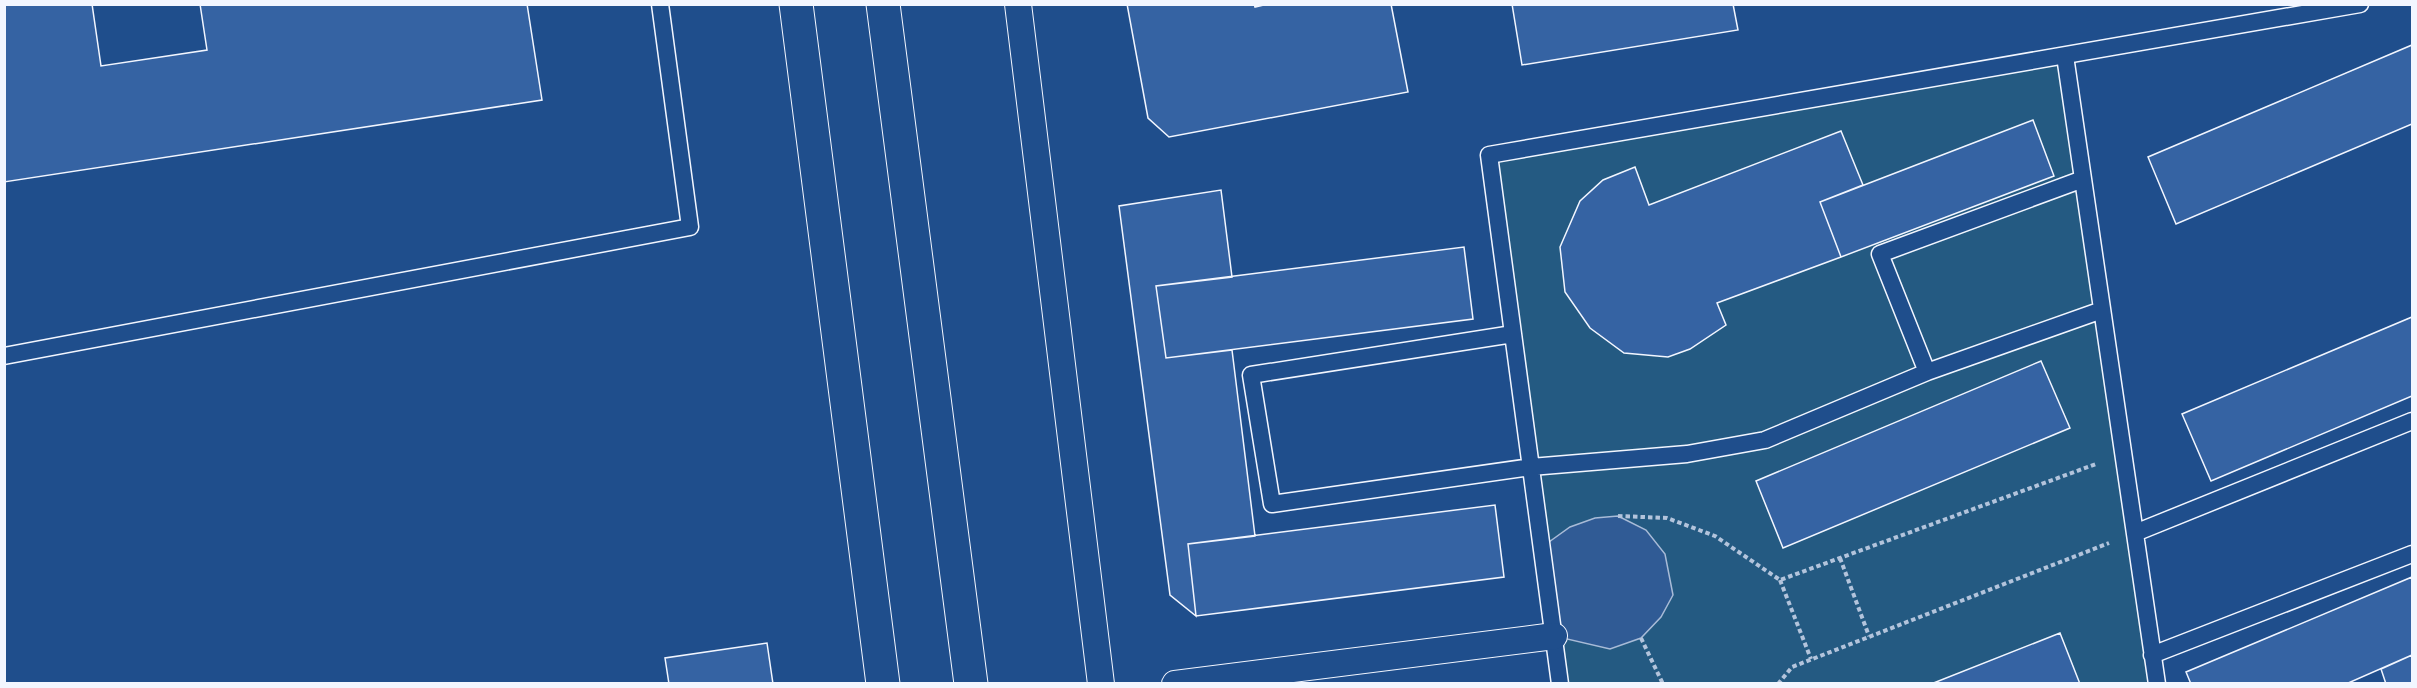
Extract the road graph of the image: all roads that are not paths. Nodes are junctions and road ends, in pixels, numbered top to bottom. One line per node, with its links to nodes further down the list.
1 (660, 4): 10 (lane)
2 (796, 4): 19 (highway)
3 (884, 4): 20 (highway)
4 (1018, 4): 21 (street)
5 (2360, 4): 6 (lane)
6 (2065, 56): 7 (lane); 9 (lane)
7 (2083, 178): 8 (lane); 11 (lane)
8 (2102, 310): 11 (lane); 14 (lane)
9 (1513, 334): 13 (lane); 13 (lane)
10 (4, 356)
11 (1928, 372): 13 (lane)
12 (2412, 421): 14 (lane)
13 (1531, 467): 16 (lane)
14 (2135, 533): 17 (lane)
15 (2412, 554): 17 (lane)
16 (1554, 636): 22 (street); 23 (lane)
17 (2152, 655): 18 (lane)
18 (2153, 682)
19 (883, 684)
20 (971, 684)
21 (1101, 684)
22 (1175, 684)
23 (1560, 684)

